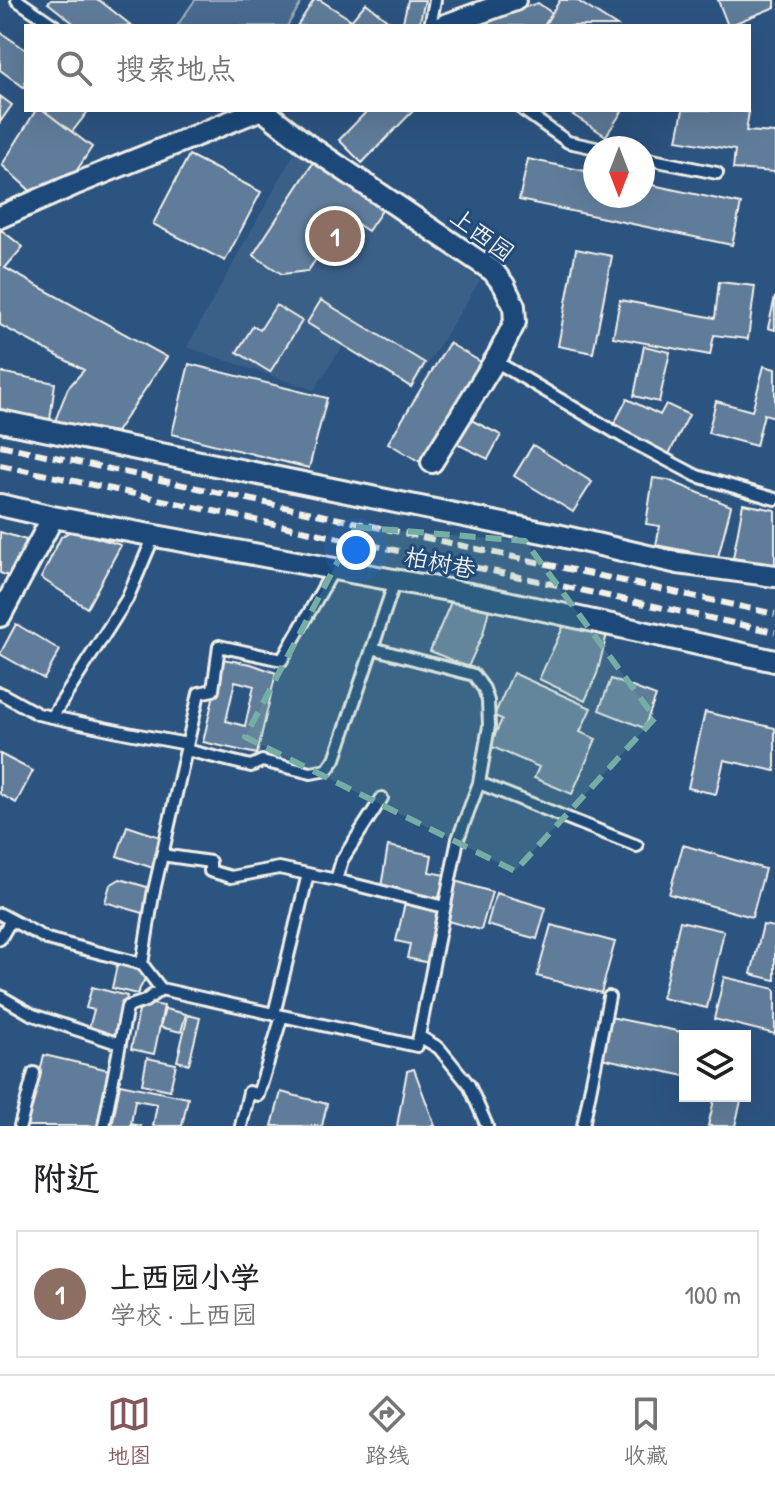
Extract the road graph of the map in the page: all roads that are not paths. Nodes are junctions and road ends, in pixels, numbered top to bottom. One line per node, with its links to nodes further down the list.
1 (435, 0): 5 (lane)
2 (515, 0): 6 (street)
3 (24, 2): 4 (lane)
4 (52, 24)
5 (430, 24)
6 (449, 24)
7 (256, 112): 13 (street, 上西园)
8 (264, 112): 14 (street, 上西园)
9 (526, 112): 10 (lane)
10 (583, 145)
11 (655, 160): 12 (lane)
12 (717, 173)
13 (0, 217)
14 (495, 361): 16 (street, 上西园); 17 (lane)
15 (0, 421): 22 (street)
16 (432, 462)
17 (775, 499)
18 (0, 505): 19 (street, 柏树巷)
19 (53, 517): 20 (street, 柏树巷); 24 (street)
20 (154, 536): 21 (street, 柏树巷); 28 (lane)
21 (334, 569): 23 (street, 柏树巷); 29 (lane)
22 (775, 576)
23 (395, 581): 25 (lane); 26 (street, 柏树巷)
24 (0, 616)
25 (372, 648): 29 (lane); 30 (lane)
26 (775, 661)
27 (0, 693): 28 (lane)
28 (52, 717): 29 (lane)
29 (186, 747): 33 (lane)
30 (479, 783): 32 (lane); 36 (lane)
31 (382, 798): 35 (lane)
32 (637, 846)
33 (162, 855): 34 (lane); 39 (lane)
34 (308, 874): 35 (lane); 43 (lane)
35 (336, 880): 36 (lane)
36 (444, 907): 44 (lane)
37 (5, 917): 38 (lane); 39 (lane)
38 (0, 939)
39 (142, 964): 40 (lane)
40 (161, 989): 43 (lane); 45 (lane)
41 (0, 996): 45 (lane)
42 (609, 997): 51 (lane)
43 (278, 1015): 44 (lane); 49 (lane)
44 (419, 1036): 50 (lane)
45 (120, 1044): 48 (lane)
46 (34, 1073): 47 (lane)
47 (20, 1126)
48 (104, 1126)
49 (241, 1126)
50 (487, 1126)
51 (583, 1126)

